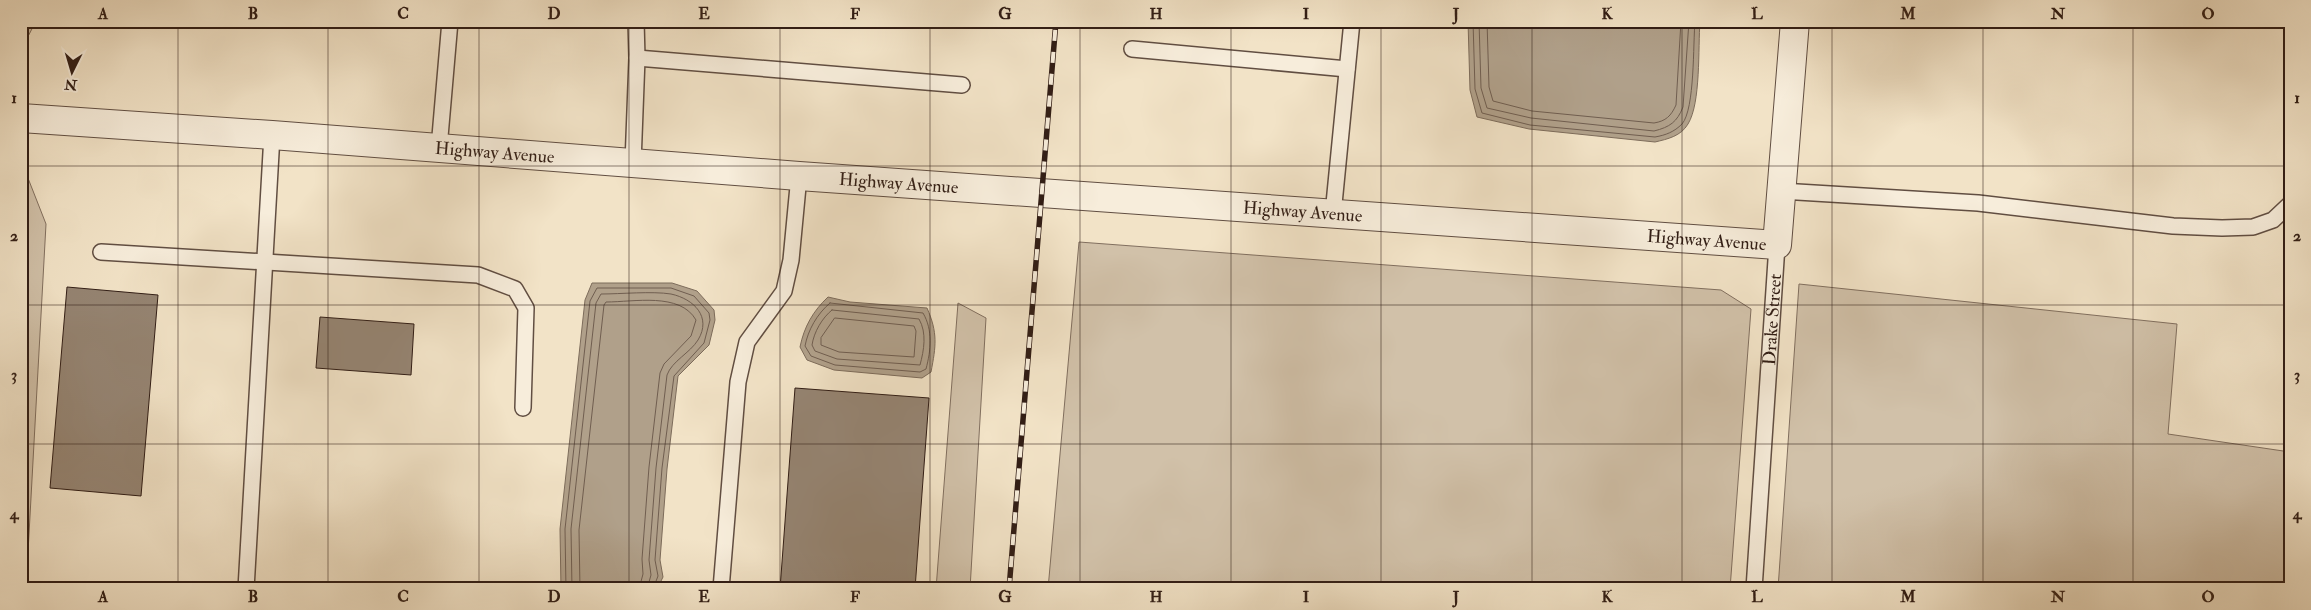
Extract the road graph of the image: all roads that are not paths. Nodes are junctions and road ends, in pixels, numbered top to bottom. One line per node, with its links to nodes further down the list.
1 (450, 21): 11 (lane)
2 (636, 21): 6 (lane)
3 (1352, 21): 7 (lane)
4 (1795, 21): 14 (street, Drake Street)
5 (1132, 49): 7 (lane)
6 (637, 58): 8 (lane); 12 (lane)
7 (1347, 69): 16 (lane)
8 (962, 84)
9 (21, 118): 10 (street, Highway Avenue)
10 (272, 135): 11 (street, Highway Avenue); 19 (lane)
11 (439, 148): 12 (street, Highway Avenue)
12 (633, 163): 13 (street, Highway Avenue)
13 (798, 176): 16 (street, Highway Avenue); 22 (lane)
14 (1781, 191): 15 (lane); 17 (street, Drake Street)
15 (2290, 204)
16 (1334, 214): 17 (street, Highway Avenue)
17 (1777, 245): 23 (lane, Drake Street)
18 (101, 252): 19 (lane)
19 (264, 262): 20 (lane); 21 (lane)
20 (522, 408)
21 (246, 589)
22 (722, 589)
23 (1754, 589)

